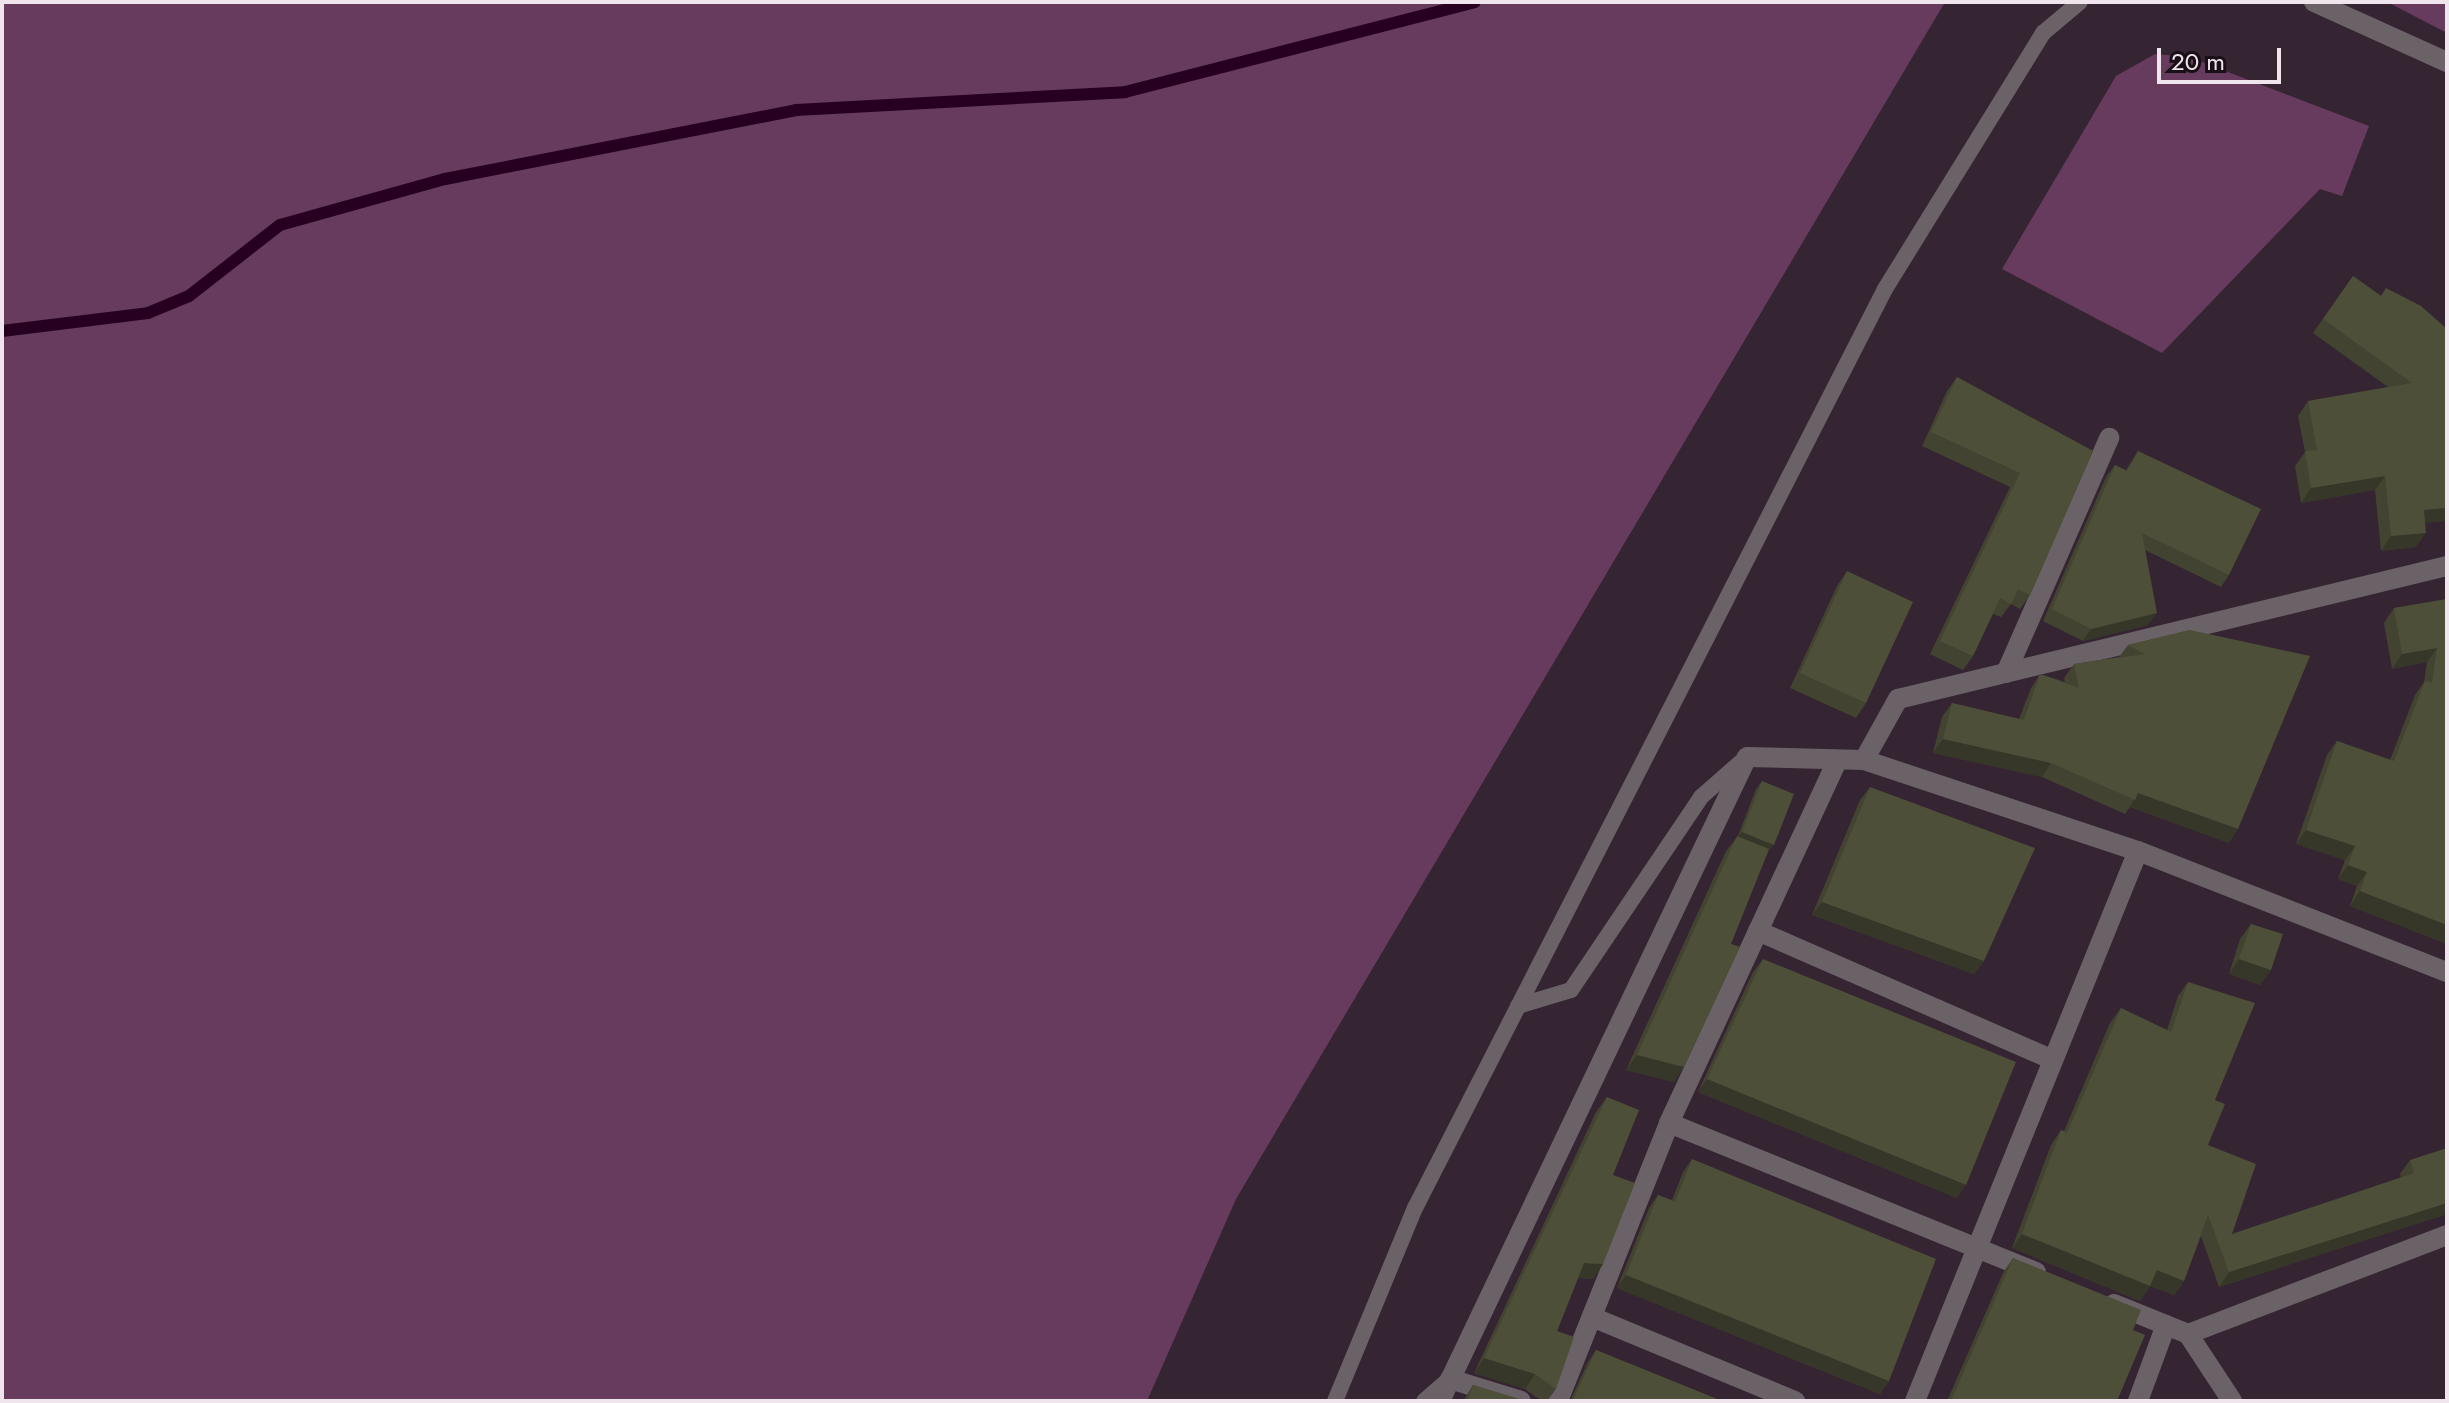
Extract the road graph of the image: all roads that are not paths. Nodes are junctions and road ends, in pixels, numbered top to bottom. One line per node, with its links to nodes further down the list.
1 (2080, 2): 13 (lane)
2 (2314, 2): 3 (street)
3 (2447, 62)
4 (2109, 438): 6 (street)
5 (2447, 566): 6 (street)
6 (2006, 673): 8 (street)
7 (1747, 757): 9 (street); 13 (lane); 23 (street)
8 (1864, 760): 9 (street); 10 (street)
9 (1835, 765): 11 (street)
10 (2138, 851): 12 (street); 14 (street)
11 (1758, 931): 14 (street); 15 (street)
12 (2447, 972)
13 (1518, 1006): 24 (lane)
14 (2051, 1059): 17 (street)
15 (1669, 1123): 17 (street); 20 (street)
16 (2447, 1235): 22 (street)
17 (1975, 1248): 18 (street); 30 (street)
18 (2063, 1283)
19 (2092, 1295): 21 (street)
20 (1592, 1317): 28 (street); 29 (street)
21 (2166, 1325): 22 (street); 31 (street)
22 (2188, 1334): 32 (street)
23 (1450, 1379): 25 (lane); 26 (street); 27 (street)
24 (1335, 1401)
25 (1424, 1401)
26 (1440, 1401)
27 (1521, 1401)
28 (1558, 1401)
29 (1795, 1401)
30 (1915, 1401)
31 (2138, 1401)
32 (2232, 1401)

